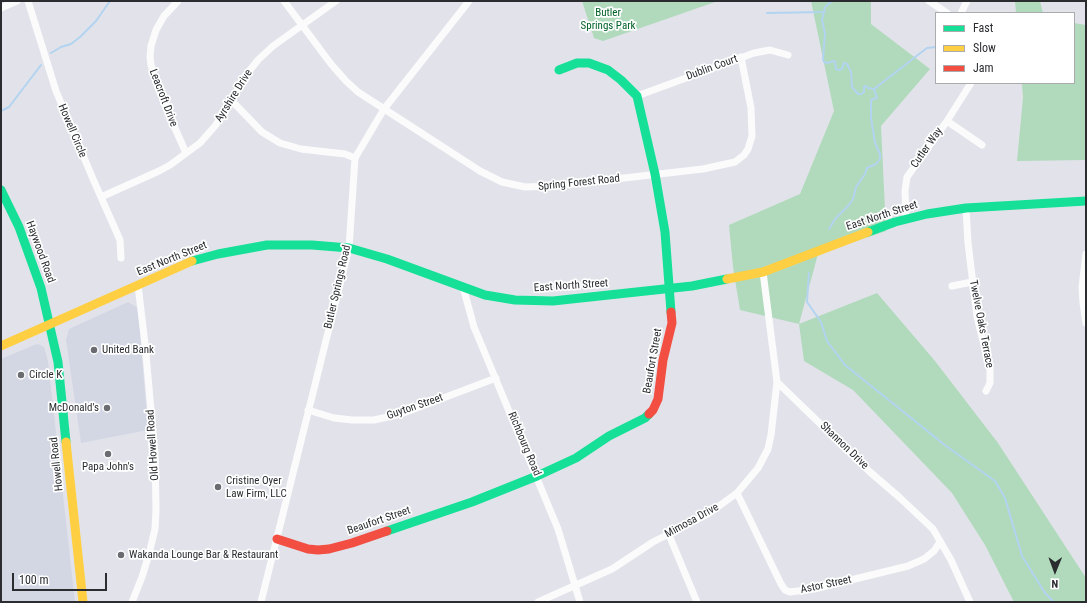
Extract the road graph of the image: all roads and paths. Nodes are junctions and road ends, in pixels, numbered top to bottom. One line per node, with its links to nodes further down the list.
1 (17, 1): 9 (street)
2 (28, 1): 26 (street, Howell Circle)
3 (178, 1): 22 (street, Leacroft Drive)
4 (284, 1): 12 (street, Spring Forest Road)
5 (336, 1): 12 (street, Ayrshire Drive)
6 (469, 1): 19 (street, Butler Springs Road)
7 (929, 1): 10 (street)
8 (967, 1): 11 (street)
9 (1, 8)
10 (946, 12)
11 (962, 12)
12 (302, 25): 18 (street, Ayrshire Drive); 19 (street, Spring Forest Road)
13 (788, 55): 14 (street, Dublin Court)
14 (741, 57): 17 (street, Dublin Court); 24 (street, Spring Forest Road)
15 (559, 70): 17 (main road, Beaufort Street)
16 (970, 84): 20 (street, Cutler Way)
17 (637, 96): 24 (main road, Beaufort Street)
18 (232, 102): 22 (street, Ayrshire Drive); 23 (street)
19 (384, 109): 23 (street, Butler Springs Road); 24 (street, Spring Forest Road)
20 (947, 121): 21 (street); 29 (street, Cutler Way)
21 (982, 145)
22 (186, 153): 26 (street, Ayrshire Drive)
23 (355, 158): 30 (street, Butler Springs Road)
24 (655, 174): 38 (main road, Beaufort Street)
25 (1, 190): 40 (main road, Haywood Road)
26 (100, 196): 32 (street, Howell Circle)
27 (1086, 201): 28 (main road, East North Street)
28 (966, 208): 29 (main road, East North Street); 34 (street, Twelve Oaks Terrace)
29 (906, 218): 33 (main road, East North Street)
30 (348, 248): 35 (main road, East North Street); 37 (main road, East North Street); 45 (street, Butler Springs Road)
31 (1086, 254): 39 (street)
32 (121, 258)
33 (763, 272): 38 (main road, East North Street); 43 (street)
34 (972, 282): 36 (street); 44 (street, Twelve Oaks Terrace)
35 (138, 285): 40 (main road, East North Street); 53 (street, Old Howell Road)
36 (952, 286)
37 (463, 287): 38 (main road, East North Street); 42 (street, Richbourg Road)
38 (670, 289): 46 (main road, Beaufort Street)
39 (1086, 323)
40 (49, 324): 41 (main road, East North Street); 52 (main road, Howell Road)
41 (1, 346)
42 (496, 378): 45 (street, Guyton Street); 46 (street, Richbourg Road)
43 (777, 382): 47 (street, Mimosa Drive); 50 (street, Shannon Drive)
44 (986, 391)
45 (308, 410): 49 (street, Butler Springs Road)
46 (537, 476): 49 (main road, Beaufort Street); 51 (street, Richbourg Road)
47 (737, 492): 48 (street, Mimosa Drive); 50 (street, Astor Street)
48 (669, 534): 51 (street, Mimosa Drive); 57 (street)
49 (277, 539): 54 (street, Butler Springs Road)
50 (940, 542): 58 (street, Shannon Drive)
51 (575, 585): 55 (street, Mimosa Drive); 56 (street, Richbourg Road)
52 (83, 602)
53 (132, 602)
54 (261, 602)
55 (538, 602)
56 (580, 602)
57 (697, 602)
58 (970, 602)

